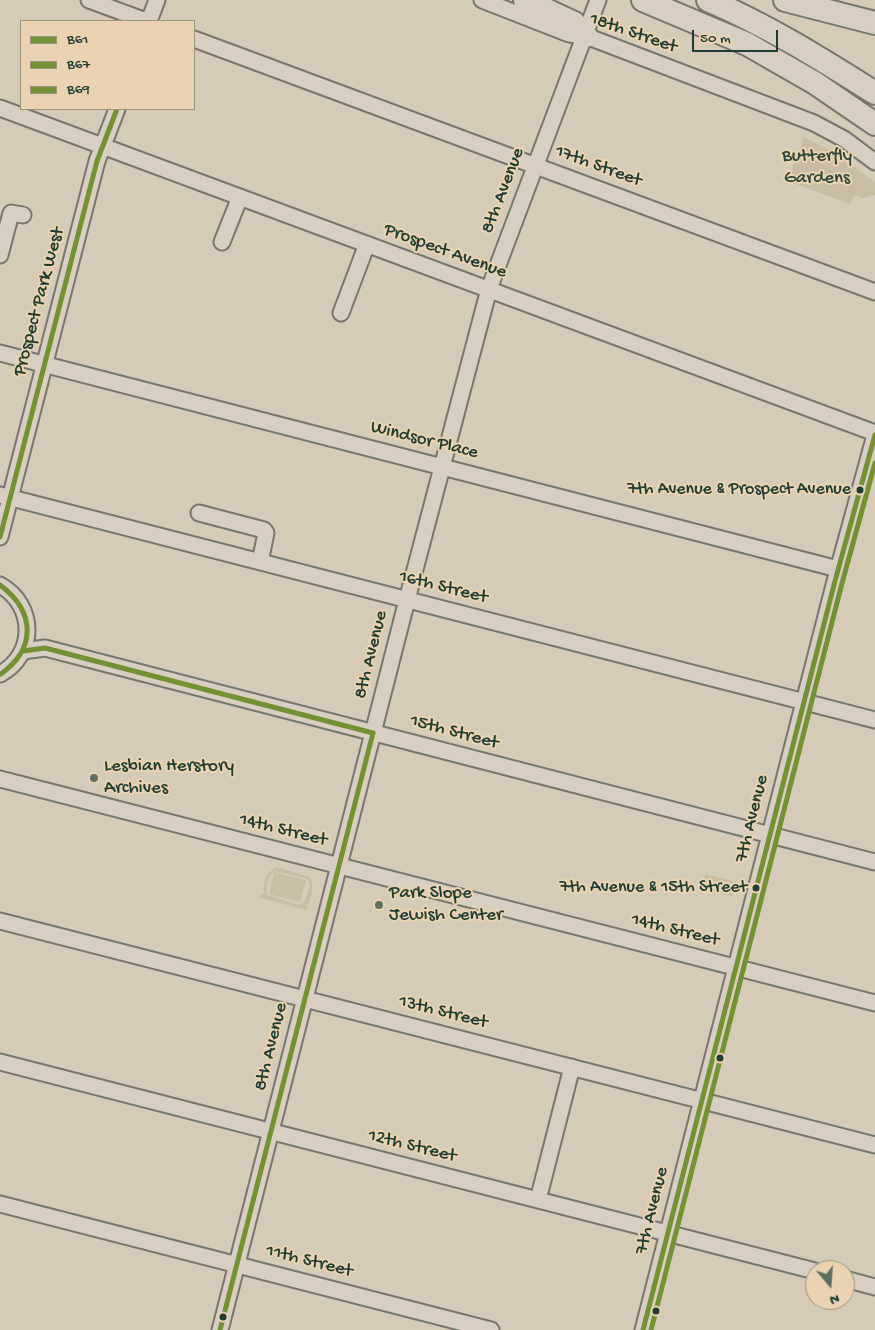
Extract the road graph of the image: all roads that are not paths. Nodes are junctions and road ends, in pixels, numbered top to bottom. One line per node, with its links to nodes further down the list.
1 (90, 0): 9 (street)
2 (157, 0): 10 (street)
3 (482, 0): 12 (street, 18th Street)
4 (525, 0): 12 (highway)
5 (643, 0): 17 (highway)
6 (708, 0): 14 (highway)
7 (785, 0): 11 (highway)
8 (596, 7): 12 (street, 8th Avenue)
9 (145, 20)
10 (148, 20)
11 (875, 23)
12 (586, 36): 19 (street, 18th Street); 20 (street, 8th Avenue)
13 (195, 39): 20 (street, 17th Street)
14 (875, 93)
15 (0, 108): 18 (street, Prospect Avenue)
16 (117, 110): 18 (street, Prospect Park West)
17 (875, 124)
18 (103, 146): 21 (street, Prospect Avenue); 30 (street, Prospect Park West)
19 (875, 162)
20 (535, 165): 26 (street, 8th Avenue); 27 (street, 17th Street)
21 (240, 197): 23 (street); 24 (street, Prospect Avenue)
22 (23, 215): 25 (street)
23 (222, 242)
24 (367, 244): 26 (street, Prospect Avenue); 28 (street)
25 (0, 255)
26 (489, 289): 31 (street, Prospect Avenue); 32 (street, 8th Avenue)
27 (875, 292)
28 (341, 313)
29 (0, 353): 30 (street, Windsor Place)
30 (45, 364): 32 (street, Windsor Place); 33 (street, Prospect Park West)
31 (875, 434): 37 (street, 7th Avenue)
32 (442, 466): 37 (street, Windsor Place); 39 (street, 8th Avenue)
33 (5, 496): 35 (street, Prospect Park West); 36 (street, 16th Street)
34 (199, 513): 36 (street)
35 (0, 536)
36 (260, 562): 39 (street, 16th Street)
37 (838, 569): 42 (street, 7th Avenue)
38 (0, 586): 40 (street)
39 (407, 600): 42 (street, 16th Street); 44 (street, 8th Avenue)
40 (23, 651): 41 (street); 44 (street, 15th Street)
41 (0, 674)
42 (804, 702): 43 (street, 16th Street); 46 (street, 7th Avenue)
43 (875, 720)
44 (373, 732): 46 (street, 15th Street); 48 (street, 8th Avenue)
45 (0, 779): 48 (street, 14th Street)
46 (770, 835): 47 (street, 15th Street); 50 (street, 7th Avenue)
47 (875, 862)
48 (339, 866): 50 (street, 14th Street); 51 (street, 8th Avenue)
49 (0, 921): 51 (street, 13th Street)
50 (736, 968): 52 (street, 14th Street); 55 (street, 7th Avenue)
51 (305, 999): 54 (street, 13th Street); 56 (street, 8th Avenue)
52 (875, 1003)
53 (0, 1062): 56 (street, 12th Street)
54 (572, 1067): 55 (street, 13th Street); 58 (street)
55 (701, 1101): 57 (street, 13th Street); 60 (street, 7th Avenue)
56 (271, 1132): 58 (street, 12th Street); 61 (street, 8th Avenue)
57 (875, 1145)
58 (538, 1200): 60 (street, 12th Street)
59 (0, 1204): 61 (street, 11th Street)
60 (668, 1234): 62 (street, 12th Street); 67 (street, 7th Avenue)
61 (236, 1264): 65 (street, 8th Avenue); 66 (street, 11th Street)
62 (805, 1268)
63 (855, 1282): 64 (street)
64 (875, 1287)
65 (220, 1330)
66 (491, 1330)
67 (642, 1330)

